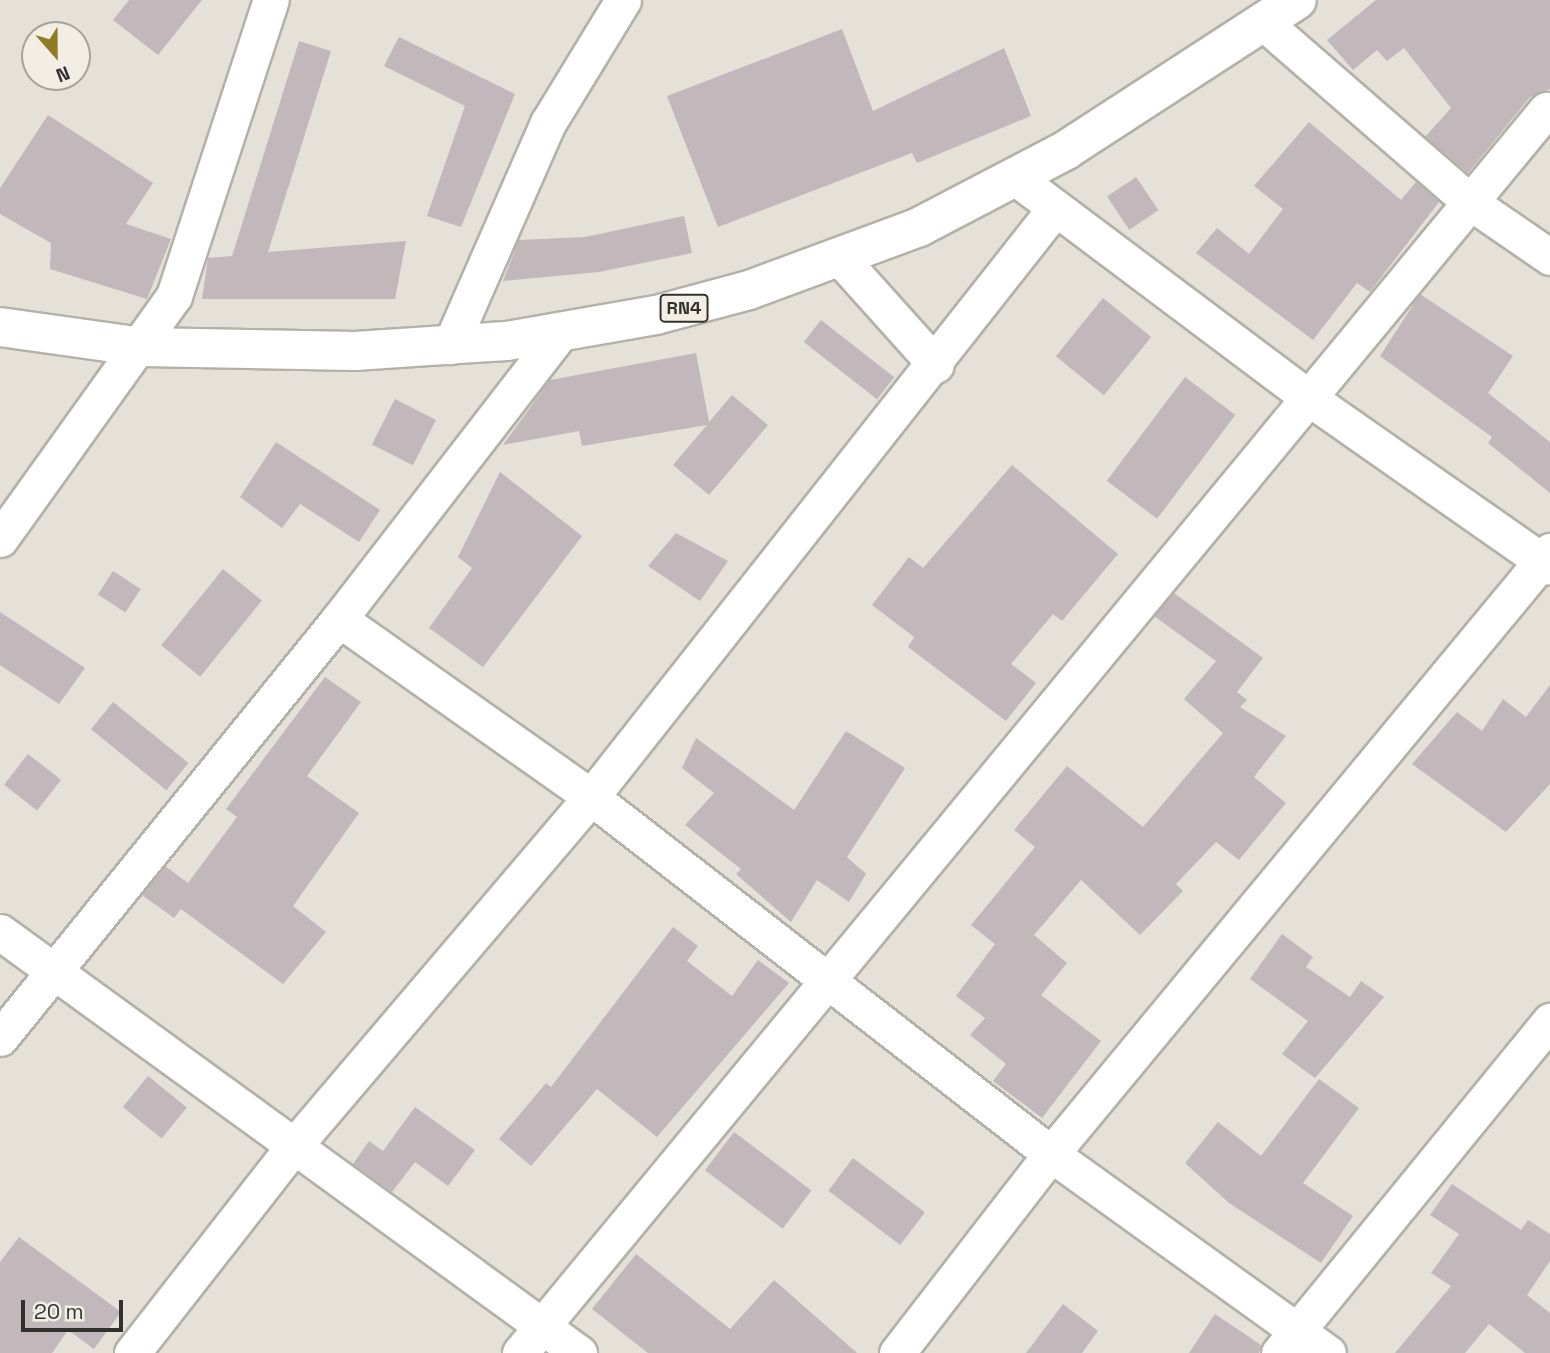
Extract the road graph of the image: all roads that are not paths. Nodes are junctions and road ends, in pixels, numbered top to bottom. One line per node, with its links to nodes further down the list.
1 (271, 0): 14 (street)
2 (623, 0): 13 (street)
3 (1297, 0): 4 (highway, RN4)
4 (1263, 22): 6 (highway, RN4); 7 (street)
5 (1546, 110): 7 (street)
6 (1016, 178): 8 (street); 10 (highway, RN4)
7 (1470, 202): 9 (street); 16 (street)
8 (1053, 211): 15 (street); 16 (street)
9 (1550, 257)
10 (841, 259): 12 (highway, RN4); 15 (street)
11 (0, 327): 14 (highway, RN4)
12 (561, 332): 13 (highway, RN4); 19 (street)
13 (450, 346): 14 (highway, RN4)
14 (143, 347): 17 (street)
15 (936, 365): 20 (street)
16 (1310, 398): 18 (street); 23 (street)
17 (0, 539)
18 (1547, 560): 27 (street)
19 (339, 619): 20 (street); 22 (street)
20 (591, 797): 23 (street); 26 (street)
21 (0, 932): 22 (street)
22 (54, 971): 25 (street); 26 (street)
23 (829, 982): 27 (street); 28 (street)
24 (1550, 1021): 29 (street)
25 (0, 1038)
26 (294, 1146): 28 (street); 30 (street)
27 (1052, 1154): 29 (street); 33 (street)
28 (542, 1326): 31 (street); 32 (street)
29 (1287, 1342): 34 (street)
30 (132, 1353)
31 (520, 1353)
32 (579, 1353)
33 (897, 1353)
34 (1328, 1353)

